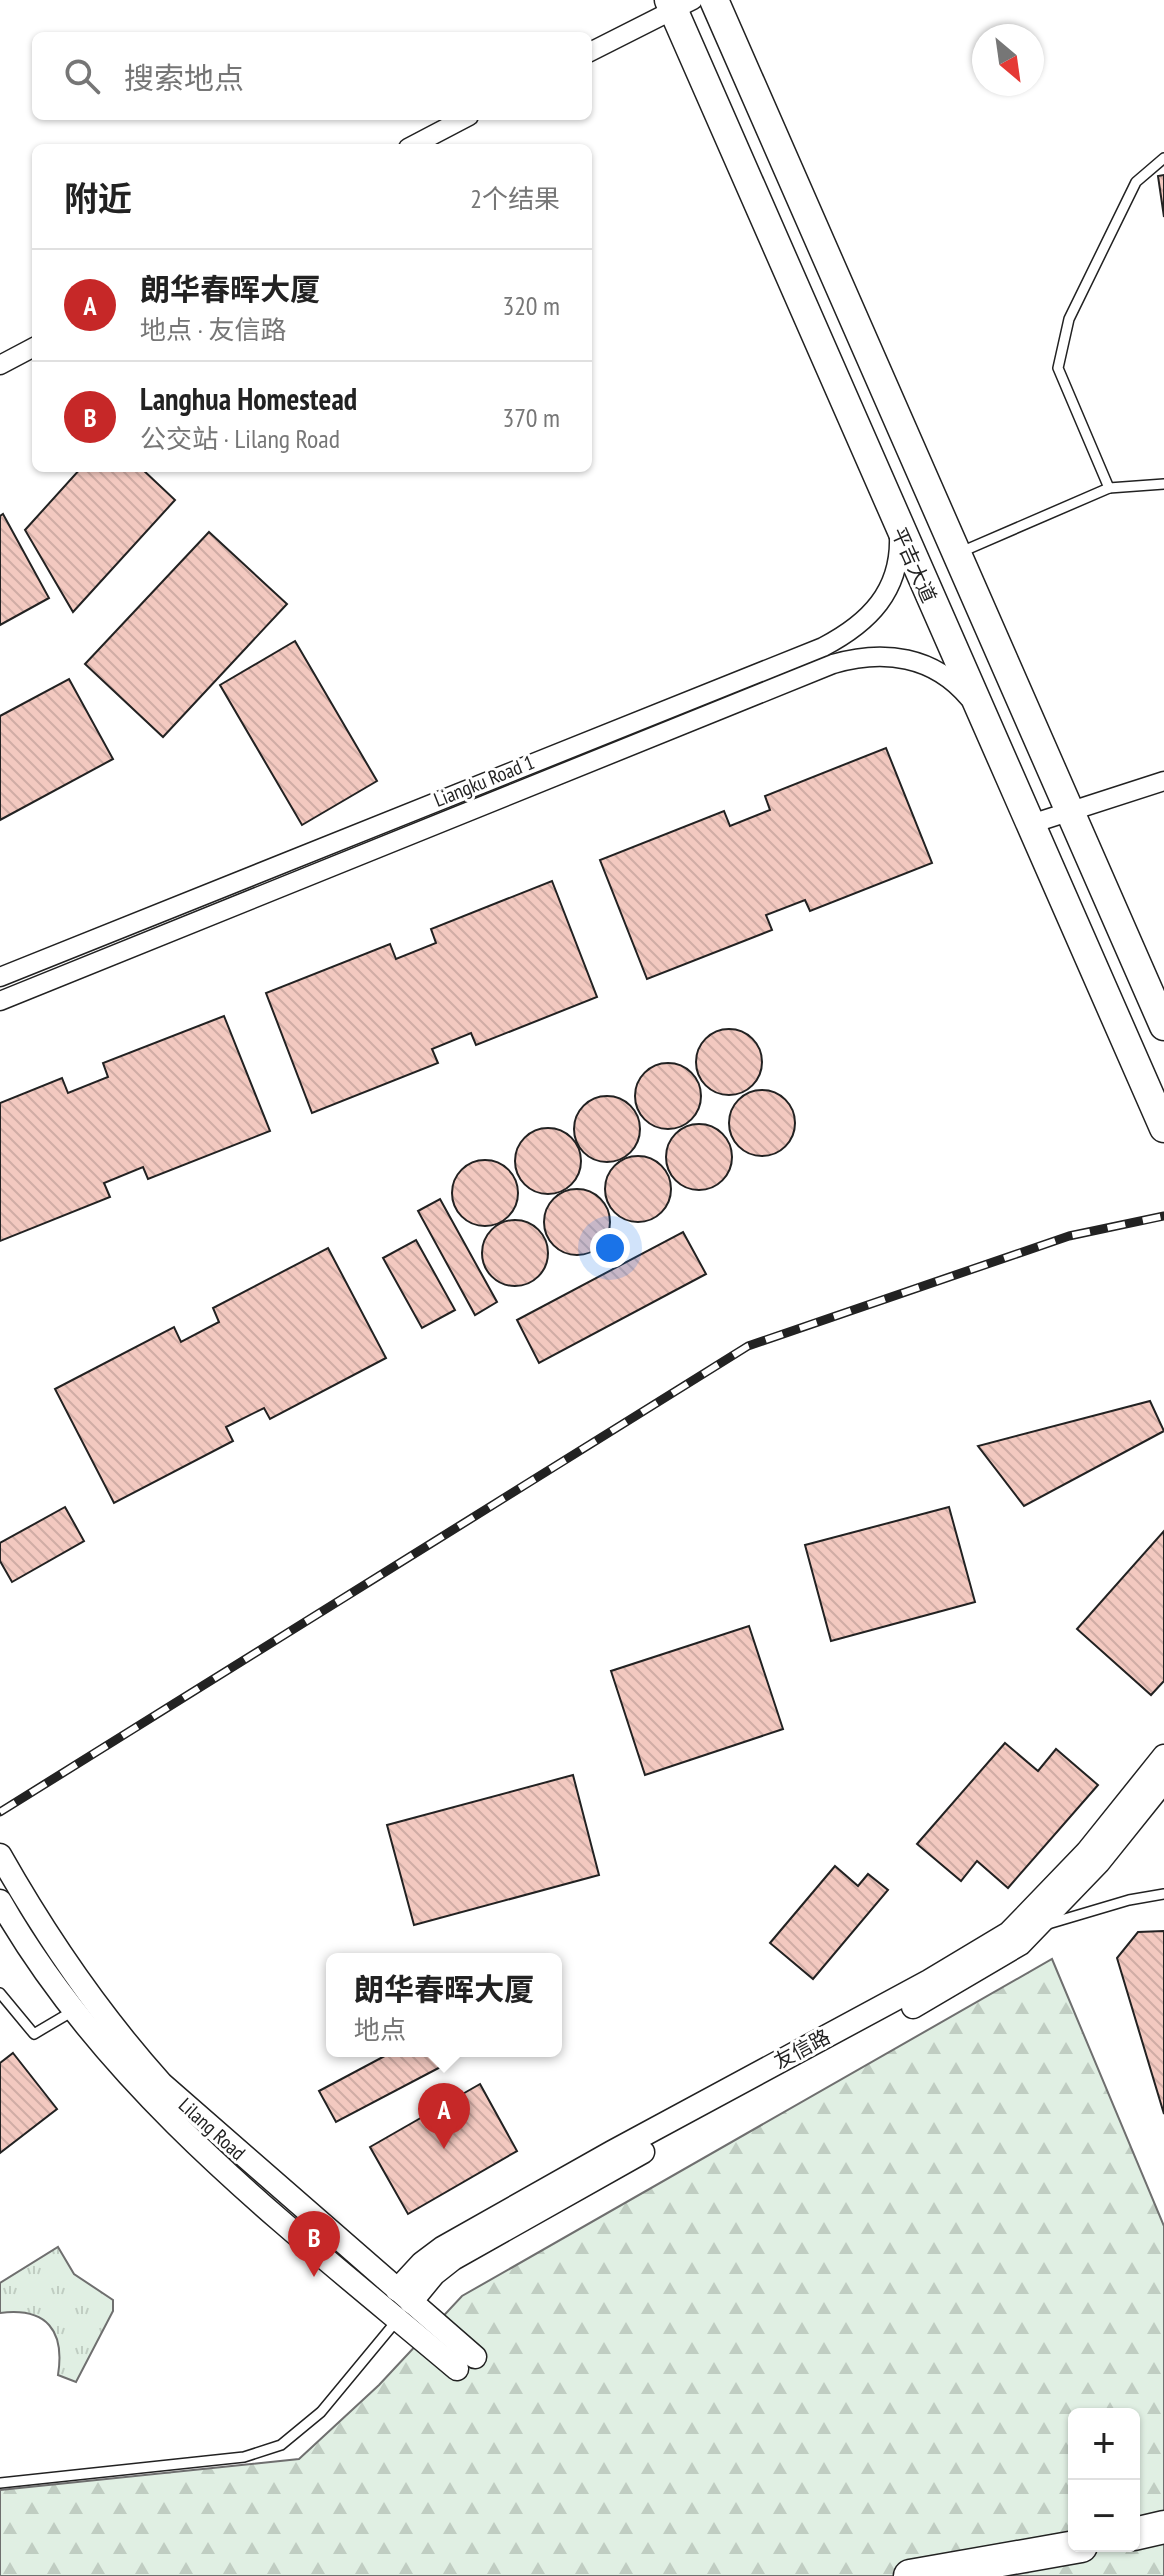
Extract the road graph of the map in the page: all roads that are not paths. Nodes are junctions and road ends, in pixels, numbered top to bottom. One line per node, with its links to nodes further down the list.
1 (714, 0): 12 (main road)
2 (678, 3): 3 (street); 11 (main road, 平吉大道)
3 (592, 51)
4 (461, 120): 5 (street)
5 (416, 144)
6 (1164, 158): 10 (lane)
7 (32, 348): 8 (street)
8 (0, 365)
9 (1164, 484): 10 (lane)
10 (1109, 488): 12 (lane)
11 (898, 529): 13 (main road, 平吉大道); 17 (street, Liangku Road 1)
12 (956, 554): 15 (main road)
13 (977, 708): 16 (main road, 平吉大道); 18 (street, Liangku Road 1)
14 (1164, 781): 15 (street)
15 (1069, 810): 16 (street); 19 (main road)
16 (1031, 824): 20 (main road, 平吉大道)
17 (0, 977)
18 (0, 1001)
19 (1164, 1026)
20 (1164, 1128)
21 (1164, 1756): 30 (street, 友信路)
22 (1164, 1781): 26 (street, 友信路)
23 (0, 1855): 27 (street, Lilang Road)
24 (1164, 1894): 26 (lane)
25 (0, 1901): 27 (street, Lilang Road)
26 (1036, 1927): 30 (street, 友信路)
27 (58, 1974): 29 (street, Lilang Road); 30 (street, Lilang Road)
28 (0, 1993): 29 (lane)
29 (73, 2011): 30 (street, Lilang Road)
30 (402, 2304): 31 (street, Lilang Road); 32 (lane)
31 (466, 2363)
32 (0, 2483)
33 (1164, 2527): 34 (highway)
34 (1140, 2533)
35 (1068, 2548): 36 (highway)
36 (910, 2576)

